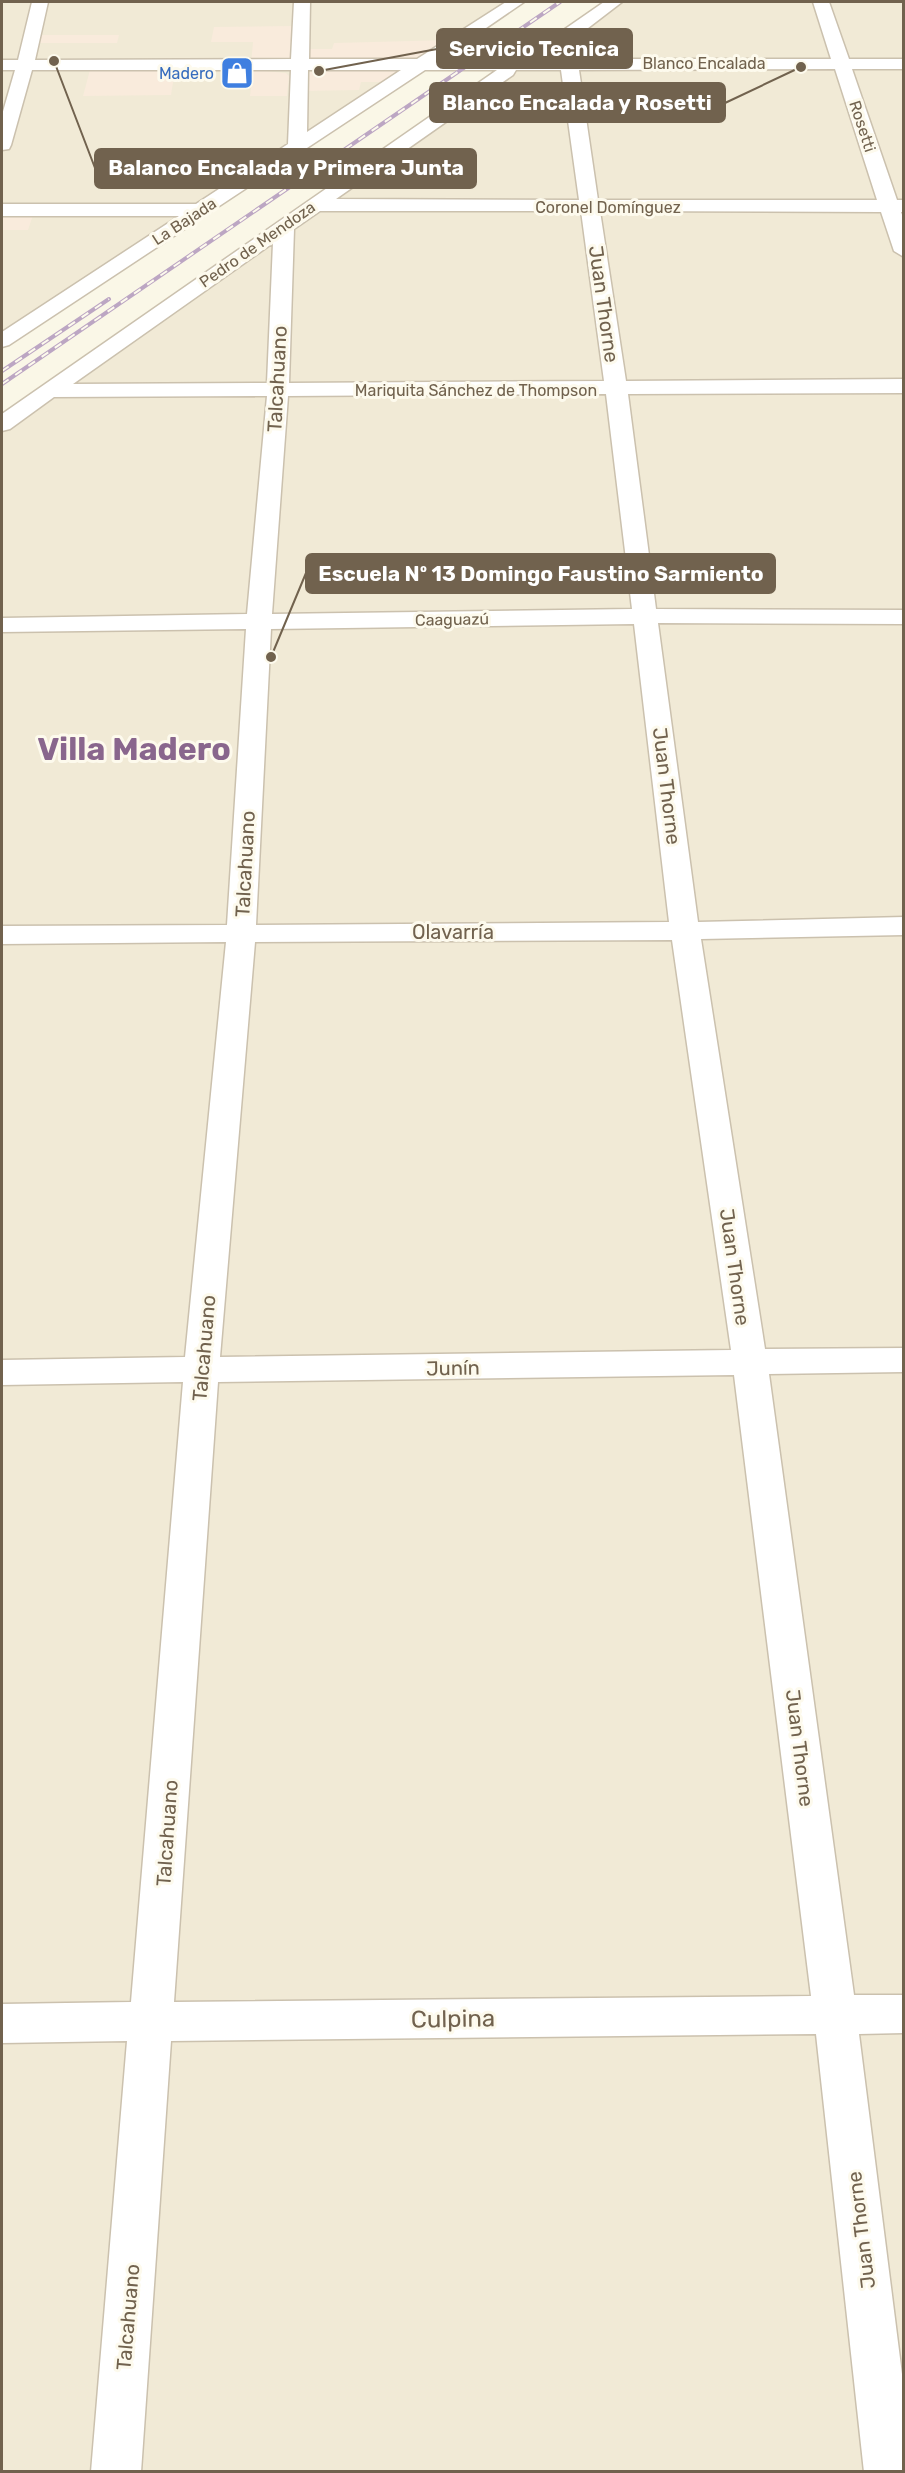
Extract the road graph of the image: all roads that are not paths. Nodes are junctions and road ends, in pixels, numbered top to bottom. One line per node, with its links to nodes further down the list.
1 (40, 2): 9 (street)
2 (302, 2): 10 (street)
3 (516, 2): 6 (street, La Bajada)
4 (614, 2): 8 (street)
5 (821, 2): 11 (street, Rosetti)
6 (422, 63): 7 (street, Blanco Encalada); 10 (street, Blanco Encalada); 15 (street, La Bajada)
7 (511, 63): 8 (street, Blanco Encalada); 16 (street, Pedro de Mendoza)
8 (569, 63): 11 (street, Blanco Encalada); 18 (street, Juan Thorne)
9 (25, 64): 10 (street, Blanco Encalada); 13 (street, Blanco Encalada); 14 (street)
10 (299, 64): 15 (street)
11 (843, 64): 12 (street, Blanco Encalada); 17 (street, Rosetti)
12 (903, 64)
13 (2, 65)
14 (2, 145)
15 (297, 145): 20 (street, La Bajada)
16 (312, 205): 18 (street, Coronel Domínguez); 21 (street, Pedro de Mendoza)
17 (897, 206): 18 (street, Coronel Domínguez); 22 (street, Rosetti)
18 (590, 207): 25 (street, Juan Thorne)
19 (2, 210): 20 (street)
20 (203, 210): 23 (street, La Bajada)
21 (284, 225): 26 (street, Pedro de Mendoza); 27 (street, Talcahuano)
22 (903, 251)
23 (2, 341)
24 (903, 386): 25 (street, Mariquita Sánchez de Thompson)
25 (616, 388): 27 (street, Mariquita Sánchez de Thompson); 29 (street, Juan Thorne)
26 (48, 391): 27 (street, Mariquita Sánchez de Thompson); 28 (street, Pedro de Mendoza)
27 (278, 391): 31 (street, Talcahuano)
28 (2, 424)
29 (646, 616): 30 (street, Caaguazú); 31 (street, Caaguazú); 34 (street, Juan Thorne)
30 (903, 617)
31 (259, 622): 32 (street, Caaguazú); 35 (street, Talcahuano)
32 (2, 625)
33 (903, 926): 34 (street, Olavarría)
34 (685, 931): 35 (street, Olavarría); 38 (street, Juan Thorne)
35 (242, 934): 36 (street, Olavarría); 40 (street, Talcahuano)
36 (2, 935)
37 (903, 1360): 38 (street, Junín)
38 (750, 1364): 40 (street, Junín); 41 (street, Juan Thorne)
39 (2, 1372): 40 (street, Junín)
40 (201, 1372): 43 (street, Talcahuano)
41 (835, 2014): 42 (street, Culpina); 43 (street, Culpina); 46 (street, Juan Thorne)
42 (903, 2014)
43 (152, 2022): 44 (street, Culpina); 45 (street, Talcahuano)
44 (2, 2023)
45 (116, 2472)
46 (889, 2472)

